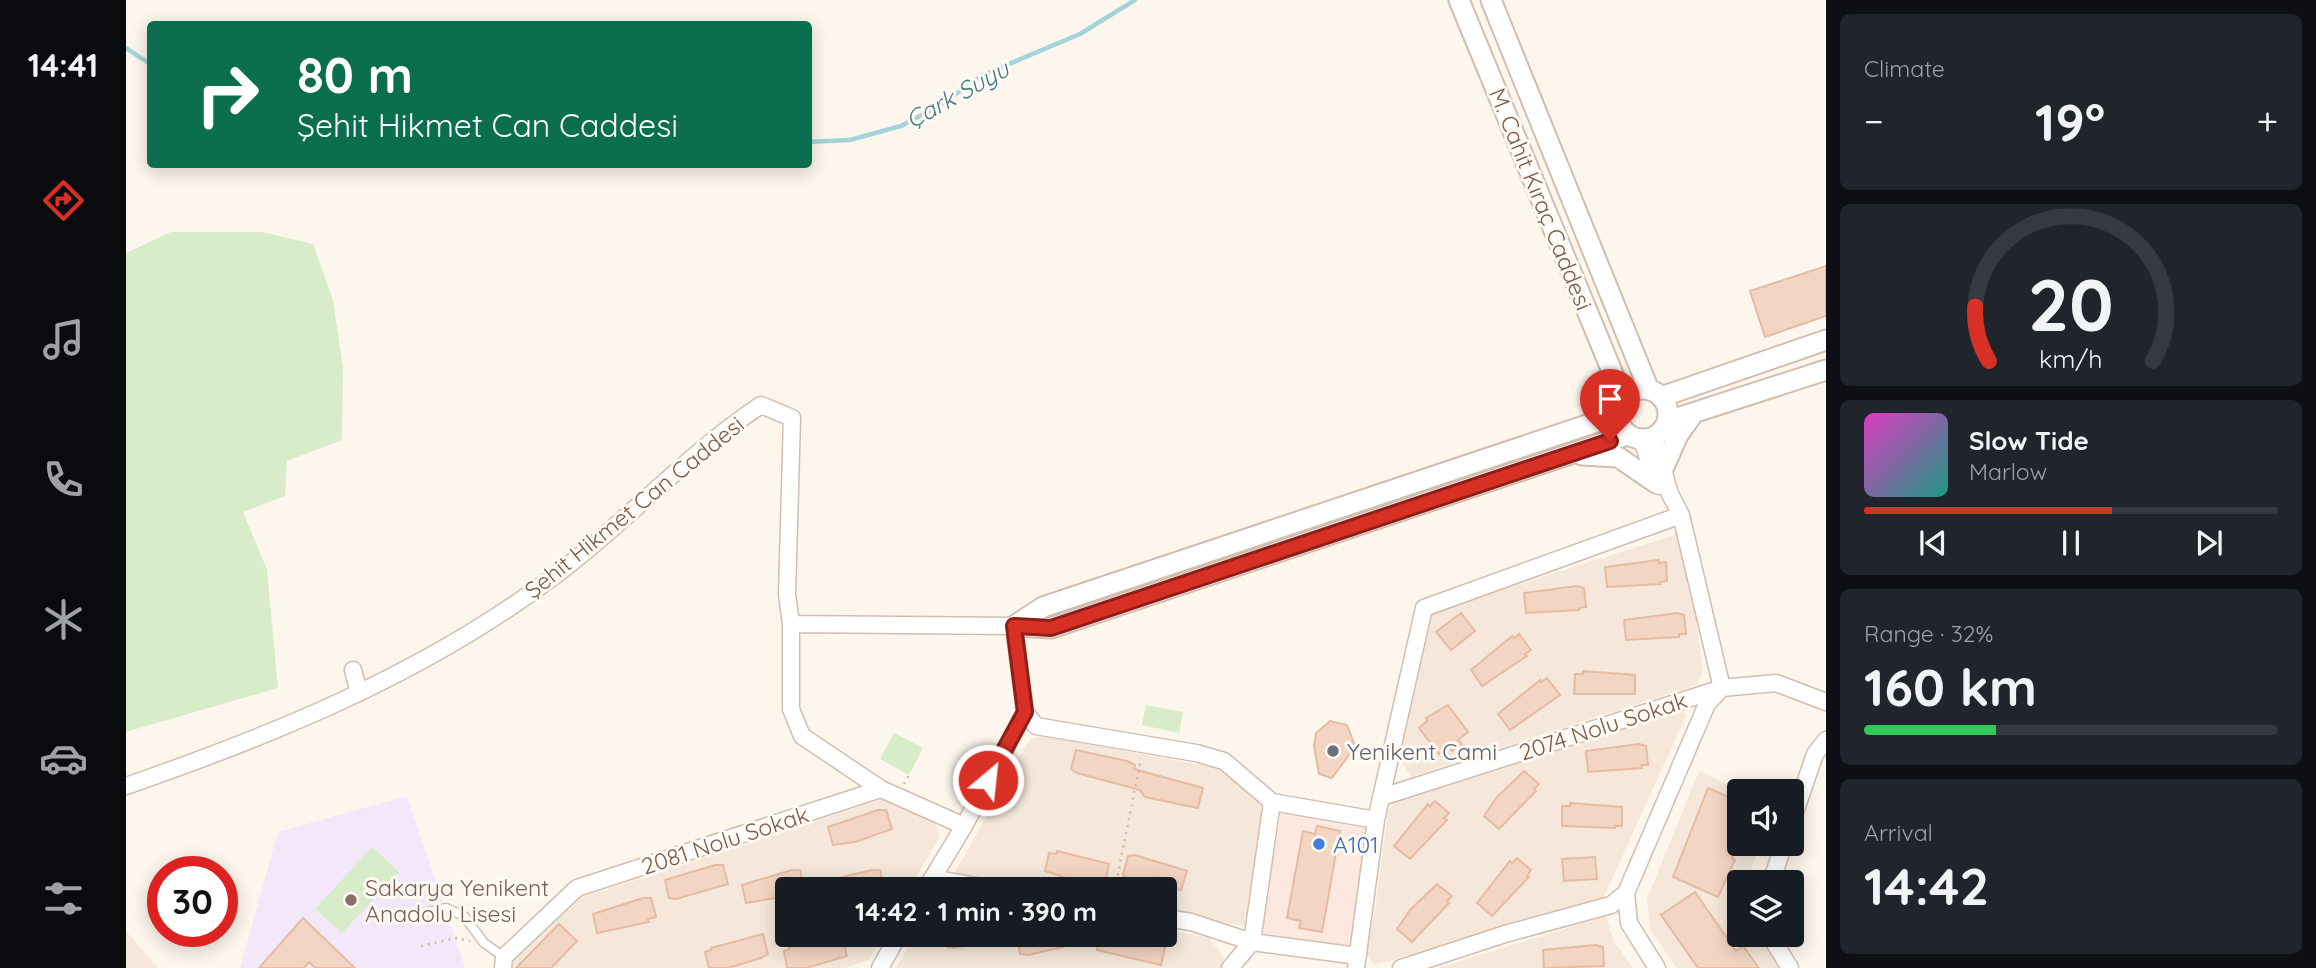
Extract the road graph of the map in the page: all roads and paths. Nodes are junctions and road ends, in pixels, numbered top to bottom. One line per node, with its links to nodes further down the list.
1 (1459, 0): 6 (street, M. Cahit Kıraç Caddesi)
2 (1492, 0): 5 (street, M. Cahit Kıraç Caddesi)
3 (1826, 340): 5 (street)
4 (1826, 370): 7 (street)
5 (1655, 393): 6 (street); 8 (street)
6 (1620, 407): 9 (street); 14 (street)
7 (1693, 414): 8 (street); 11 (street)
8 (1668, 421): 9 (street)
9 (1641, 437): 10 (street); 11 (street)
10 (1574, 454): 11 (street); 14 (street)
11 (1662, 482): 12 (street)
12 (1681, 515): 16 (street); 25 (street)
13 (791, 624): 14 (street); 17 (street, Şehit Hikmet Can Caddesi); 24 (street)
14 (1014, 626): 19 (street)
15 (353, 670): 17 (street)
16 (1722, 688): 18 (street, 2074 Nolu Sokak); 25 (street, 2074 Nolu Sokak); 31 (street)
17 (359, 693): 22 (street, Şehit Hikmet Can Caddesi)
18 (1826, 702)
19 (1025, 712): 21 (street); 28 (street)
20 (1826, 740): 23 (street)
21 (1144, 744): 26 (street); 30 (path)
22 (126, 786)
23 (1804, 786)
24 (881, 789): 28 (street); 39 (street, 2081 Nolu Sokak)
25 (1382, 797): 27 (street)
26 (1272, 802): 27 (street); 34 (street)
27 (1376, 820): 40 (street)
28 (964, 826): 29 (street)
29 (933, 877)
30 (1117, 877)
31 (1626, 892): 43 (street); 44 (street)
32 (411, 916): 35 (lane)
33 (1177, 920): 34 (street)
34 (1251, 942): 40 (street); 42 (street)
35 (484, 943): 36 (path); 39 (lane)
36 (421, 946)
37 (892, 947): 41 (street)
38 (1777, 947): 45 (street)
39 (503, 962)
40 (1357, 962)
41 (880, 968)
42 (1230, 968)
43 (1401, 968)
44 (1657, 968)
45 (1790, 968)

